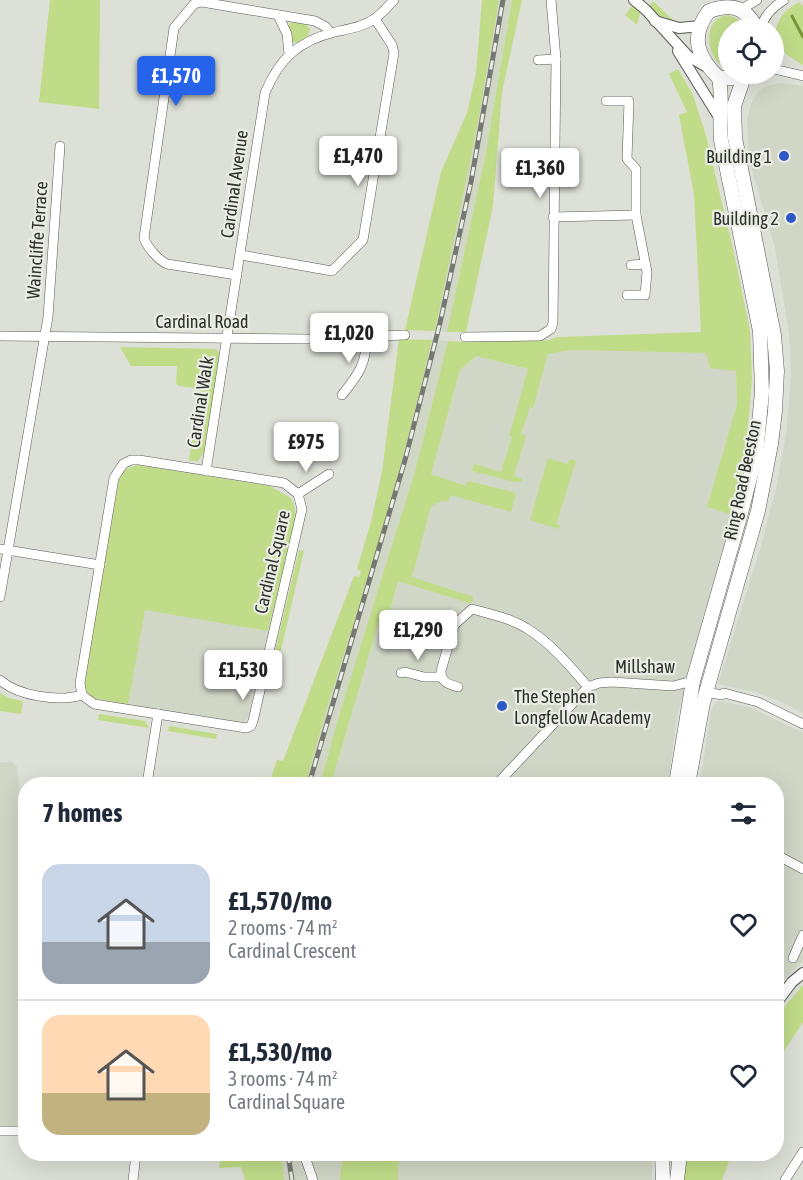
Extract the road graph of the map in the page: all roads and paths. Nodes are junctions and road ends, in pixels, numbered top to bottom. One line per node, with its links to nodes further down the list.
1 (394, 0): 11 (street, Cardinal Avenue)
2 (551, 0): 17 (street)
3 (634, 0): 12 (main road)
4 (757, 0): 6 (street)
5 (784, 0): 10 (street)
6 (734, 5): 7 (highway); 9 (highway)
7 (708, 6): 13 (highway)
8 (278, 15): 14 (street); 16 (street); 33 (street)
9 (751, 18)
10 (765, 18)
11 (375, 19): 14 (street, Cardinal Avenue); 30 (street)
12 (654, 21): 13 (main road); 15 (main road)
13 (701, 26): 19 (highway)
14 (330, 33): 16 (street, Cardinal Avenue)
15 (674, 42): 19 (main road); 26 (main road)
16 (289, 54): 30 (street, Cardinal Avenue)
17 (556, 59): 18 (street); 29 (street)
18 (538, 60)
19 (708, 67): 22 (highway)
20 (784, 70): 21 (street)
21 (803, 76)
22 (718, 77)
23 (720, 84): 26 (highway, Ring Road Beeston)
24 (741, 84): 55 (highway, Ring Road Beeston)
25 (606, 101): 28 (street)
26 (719, 117): 51 (highway, Ring Road Beeston)
27 (60, 147): 37 (street, Waincliffe Terrace)
28 (636, 215): 29 (street); 31 (street)
29 (553, 217): 39 (street)
30 (241, 255): 33 (street, Cardinal Avenue)
31 (645, 264): 32 (street); 34 (street)
32 (631, 265)
33 (237, 275): 40 (street, Cardinal Avenue)
34 (627, 295)
35 (405, 335): 38 (street, Cardinal Road)
36 (0, 336): 37 (street, Cardinal Road)
37 (45, 336): 40 (street, Cardinal Road); 45 (street, Waincliffe Terrace)
38 (367, 337): 40 (street, Cardinal Road); 41 (street)
39 (465, 337)
40 (227, 338): 42 (street, Cardinal Walk)
41 (342, 394)
42 (206, 471): 44 (street, Cardinal Square); 46 (street, Cardinal Square)
43 (329, 474): 44 (street)
44 (298, 494): 58 (street, Cardinal Square)
45 (4, 550): 46 (street); 47 (street, Waincliffe Terrace)
46 (100, 565): 56 (street, Cardinal Square)
47 (0, 597)
48 (401, 673): 49 (street)
49 (441, 677): 53 (street); 54 (street)
50 (0, 680): 56 (street)
51 (693, 681): 52 (street, Millshaw); 57 (highway, Ring Road Beeston)
52 (674, 686): 54 (street, Millshaw); 57 (street)
53 (458, 687)
54 (588, 687): 61 (street)
55 (706, 692): 59 (street); 63 (highway, Ring Road Beeston)
56 (82, 695): 58 (street, Cardinal Square)
57 (688, 705): 62 (highway, Ring Road Beeston)
58 (158, 714): 60 (street)
59 (803, 724)
60 (148, 777)
61 (504, 777)
62 (677, 777)
63 (689, 777)
64 (784, 858): 65 (street)
65 (803, 868)
66 (803, 935): 67 (street)
67 (793, 958)
68 (803, 973): 69 (main road)
69 (784, 993)
70 (0, 1131): 71 (street)
71 (18, 1131)
72 (803, 1152): 81 (street)
73 (135, 1161): 77 (street)
74 (306, 1161): 78 (street)
75 (663, 1161): 79 (highway)
76 (679, 1161): 80 (highway)
77 (134, 1180)
78 (313, 1180)
79 (663, 1180)
80 (677, 1180)
81 (785, 1180)

